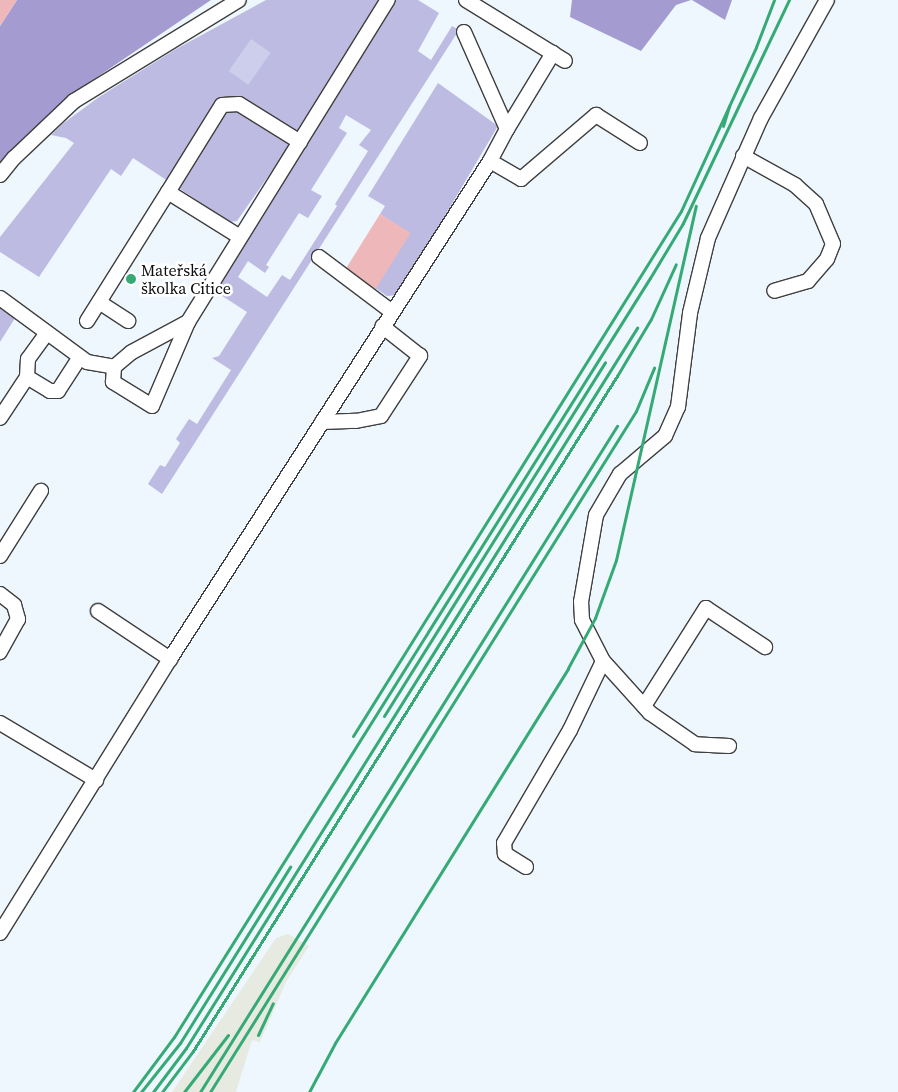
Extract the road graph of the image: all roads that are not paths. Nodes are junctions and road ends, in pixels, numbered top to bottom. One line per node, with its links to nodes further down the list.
1 (388, 0): 8 (street)
2 (466, 0): 5 (street)
3 (827, 0): 10 (street)
4 (236, 1): 12 (street)
5 (481, 4): 7 (street)
6 (464, 32): 7 (street)
7 (507, 129): 11 (street)
8 (300, 142): 13 (street); 14 (street)
9 (640, 143): 11 (street)
10 (743, 156): 16 (street); 37 (street)
11 (490, 161): 19 (street)
12 (0, 175)
13 (168, 192): 14 (street); 18 (street)
14 (240, 237): 22 (street)
15 (319, 257): 19 (street)
16 (774, 291)
17 (0, 298): 24 (street)
18 (99, 302): 20 (street); 21 (street)
19 (391, 311): 23 (street)
20 (87, 321)
21 (128, 321)
22 (188, 322): 26 (street); 26 (street)
23 (382, 326): 29 (street); 29 (street)
24 (46, 334): 25 (street); 27 (street)
25 (80, 357): 26 (street); 27 (street)
26 (114, 367)
27 (28, 377): 28 (street)
28 (0, 418)
29 (322, 422): 36 (street)
30 (41, 491): 31 (street)
31 (0, 556)
32 (0, 594): 35 (street)
33 (98, 611): 36 (street)
34 (765, 647): 38 (street)
35 (0, 652)
36 (170, 659): 41 (street)
37 (603, 661): 38 (street); 42 (street)
38 (644, 706): 40 (street)
39 (0, 723): 41 (street)
40 (729, 746)
41 (96, 780): 43 (street)
42 (526, 867)
43 (0, 933)

